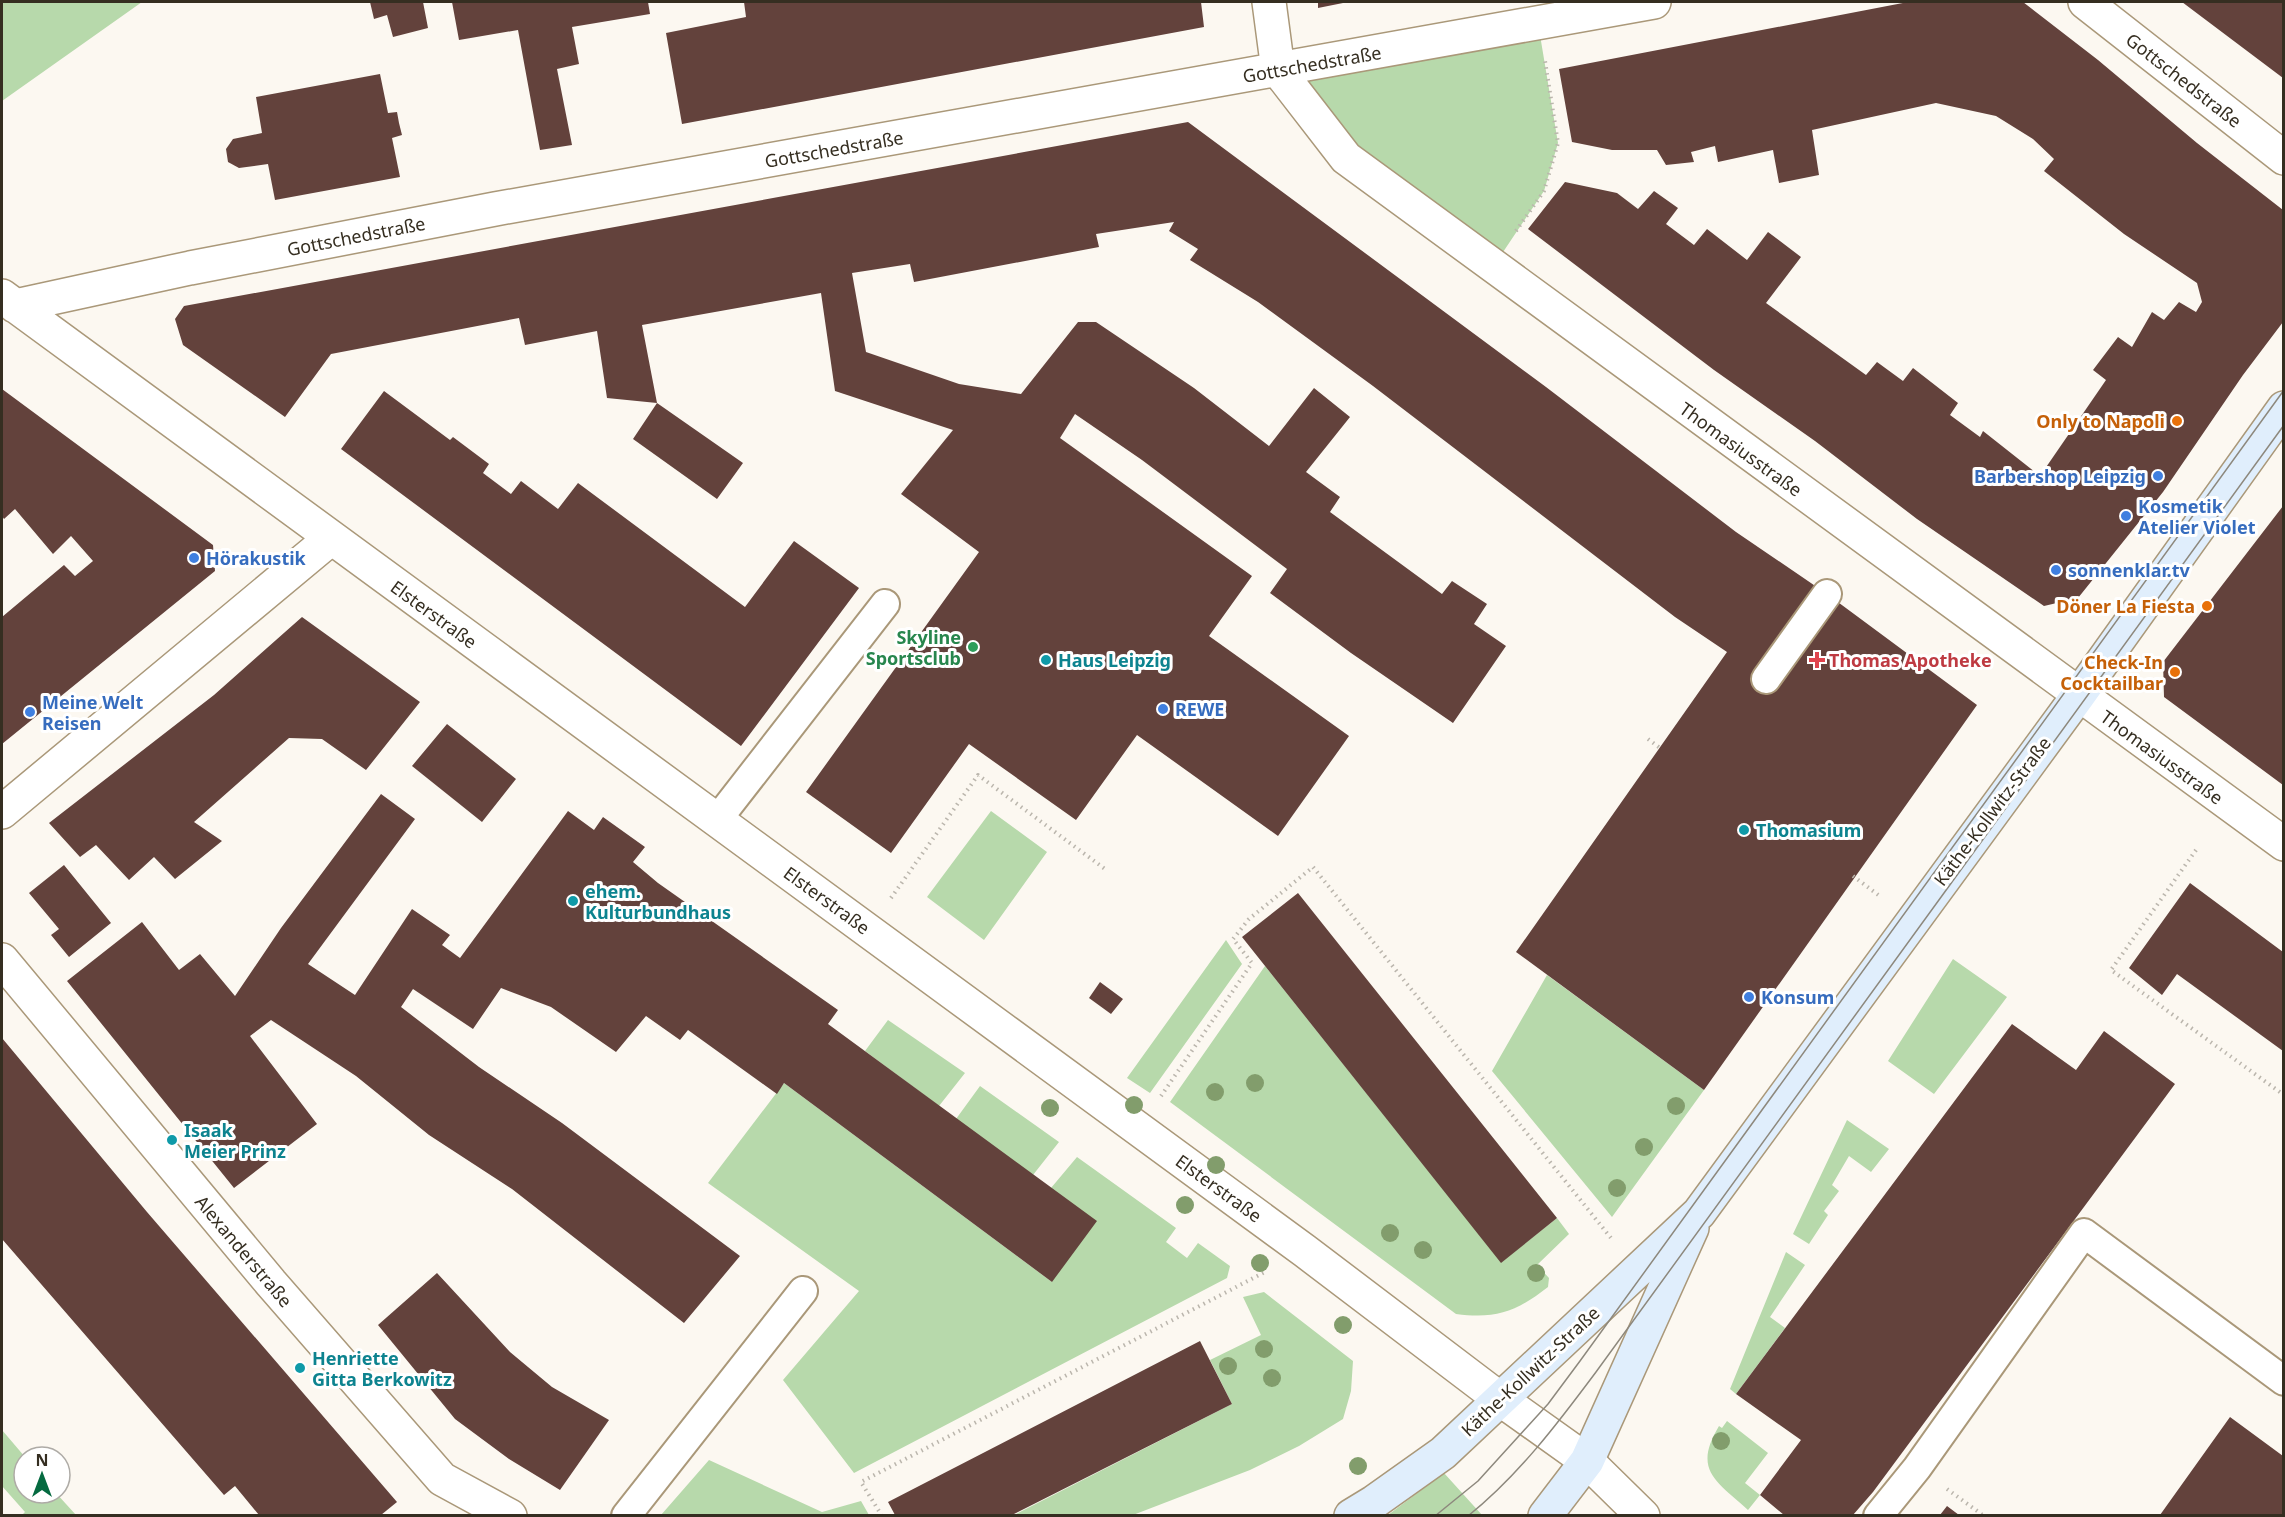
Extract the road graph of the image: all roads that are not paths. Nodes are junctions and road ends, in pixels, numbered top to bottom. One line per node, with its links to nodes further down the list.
1 (1269, 2): 4 (street, Thomasiusstraße)
2 (1654, 2): 4 (street, Gottschedstraße)
3 (2085, 2): 5 (street, Gottschedstraße)
4 (1278, 70): 6 (street, Gottschedstraße); 12 (street, Thomasiusstraße)
5 (2283, 158)
6 (8, 301): 8 (street, Elsterstraße)
7 (2283, 408): 12 (street, Käthe-Kollwitz-Straße)
8 (330, 539): 13 (street); 14 (street, Elsterstraße)
9 (1827, 594): 11 (lane)
10 (885, 604): 14 (lane)
11 (1766, 679)
12 (2078, 696): 15 (street, Thomasiusstraße); 17 (street, Käthe-Kollwitz-Straße)
13 (2, 812)
14 (717, 820): 20 (street, Elsterstraße)
15 (2283, 844)
16 (2, 960): 22 (street, Alexanderstraße)
17 (1699, 1213): 20 (street, Käthe-Kollwitz-Straße); 21 (street, Käthe-Kollwitz-Straße)
18 (803, 1291): 23 (lane)
19 (2283, 1381): 27 (lane)
20 (1500, 1399): 21 (street, Elsterstraße); 24 (street, Käthe-Kollwitz-Straße)
21 (1587, 1461): 25 (street, Käthe-Kollwitz-Straße); 26 (street, Elsterstraße)
22 (510, 1515)
23 (626, 1515)
24 (1351, 1515)
25 (1545, 1515)
26 (1643, 1515)
27 (1878, 1515)

